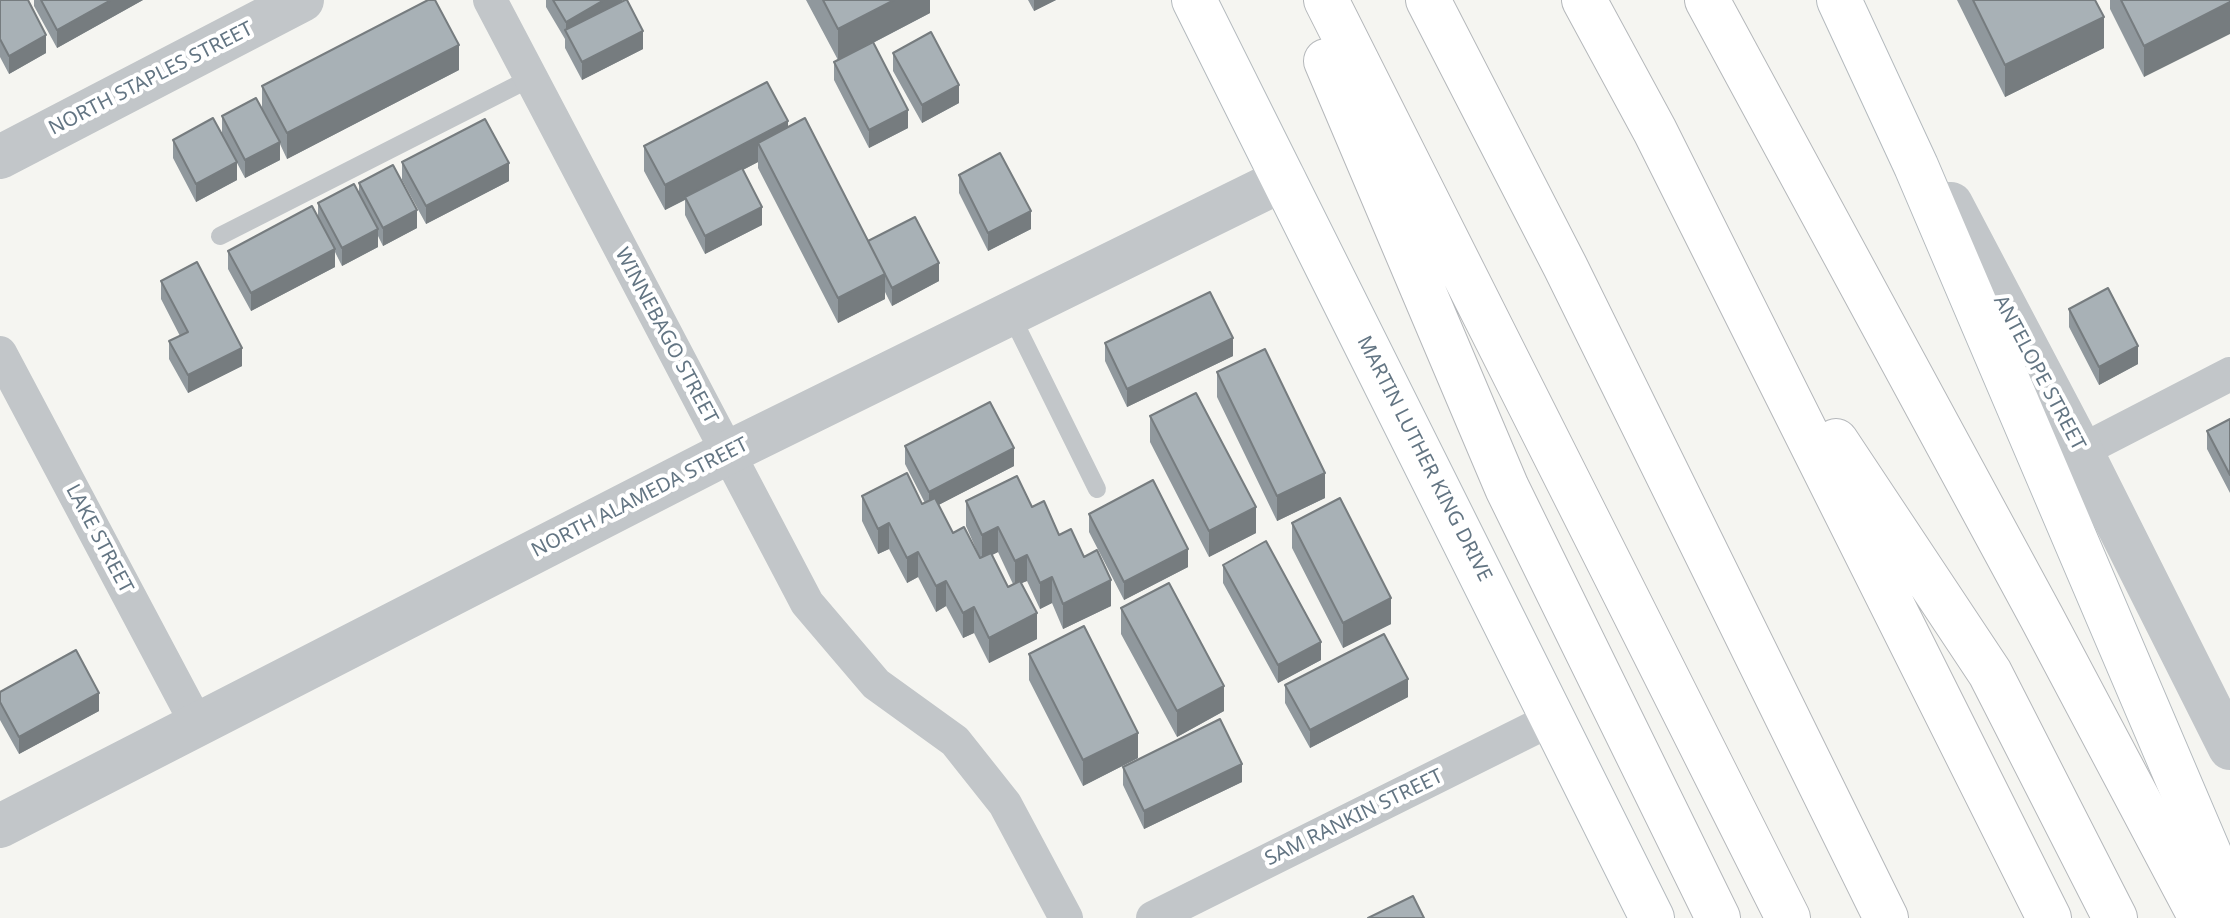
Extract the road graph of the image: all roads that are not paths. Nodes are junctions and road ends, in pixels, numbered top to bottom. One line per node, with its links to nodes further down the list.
1 (302, 0): 11 (street, NORTH STAPLES STREET)
2 (490, 0): 10 (street, WINNEBAGO STREET)
3 (1194, 0): 12 (main road, MARTIN LUTHER KING DRIVE)
4 (1300, 0): 29 (main road)
5 (1326, 0): 30 (main road)
6 (1428, 0): 31 (main road)
7 (1584, 0): 14 (main road)
8 (1707, 0): 34 (main road)
9 (1842, 0): 18 (street, ANTELOPE STREET); 25 (main road)
10 (531, 78): 13 (lane); 19 (street, WINNEBAGO STREET)
11 (0, 157)
12 (1284, 179): 15 (street, NORTH ALAMEDA STREET); 21 (main road, MARTIN LUTHER KING DRIVE)
13 (220, 236)
14 (1727, 275): 32 (main road); 33 (main road)
15 (1010, 313): 19 (street, NORTH ALAMEDA STREET); 20 (lane)
16 (0, 353): 22 (street, LAKE STREET)
17 (2230, 374): 18 (street)
18 (2081, 451): 23 (street, ANTELOPE STREET)
19 (727, 453): 22 (street, NORTH ALAMEDA STREET); 26 (street, WINNEBAGO STREET)
20 (1097, 489)
21 (1554, 718): 27 (street, SAM RANKIN STREET); 28 (main road, MARTIN LUTHER KING DRIVE)
22 (198, 726): 24 (street, NORTH ALAMEDA STREET)
23 (2230, 748)
24 (0, 826)
25 (2230, 902)
26 (1066, 918)
27 (1153, 918)
28 (1652, 918)
29 (1718, 918)
30 (1788, 918)
31 (1886, 918)
32 (2049, 918)
33 (2115, 918)
34 (2201, 918)

